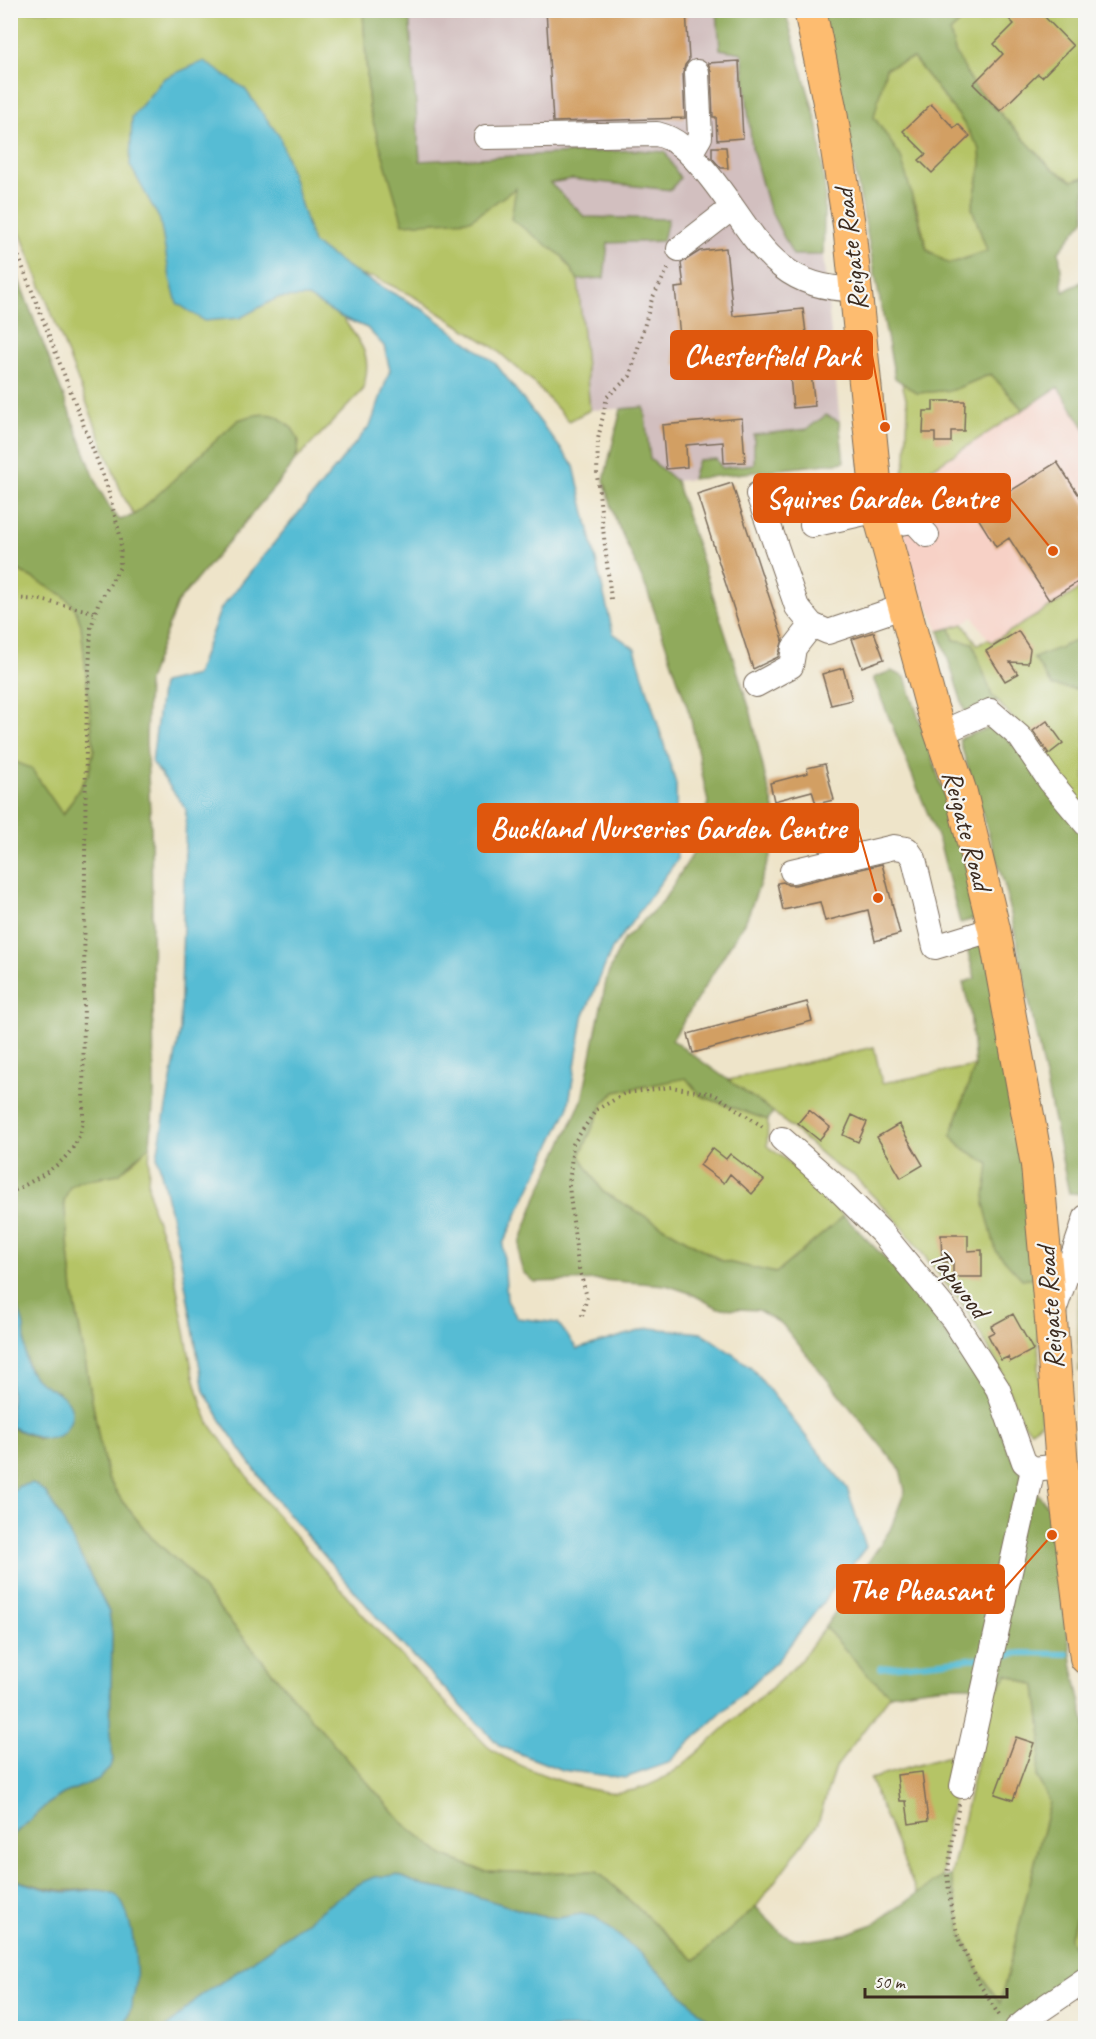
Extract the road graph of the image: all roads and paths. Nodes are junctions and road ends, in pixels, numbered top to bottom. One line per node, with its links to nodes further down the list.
1 (810, 10): 8 (main road, Reigate Road)
2 (698, 72): 4 (street)
3 (486, 137): 4 (street)
4 (690, 154): 5 (street)
5 (732, 208): 7 (street); 8 (street)
6 (10, 234): 16 (path)
7 (679, 249): 14 (path)
8 (856, 289): 10 (main road, Reigate Road)
9 (758, 494): 17 (street)
10 (880, 518): 11 (street); 12 (street); 15 (main road, Reigate Road)
11 (812, 525)
12 (927, 535)
13 (10, 598): 16 (path)
14 (611, 599)
15 (905, 606): 17 (street); 19 (main road, Reigate Road)
16 (94, 612): 24 (path)
17 (812, 625): 18 (street)
18 (756, 685)
19 (941, 733): 20 (street); 22 (main road, Reigate Road)
20 (1086, 824)
21 (792, 872): 22 (street)
22 (994, 929): 27 (main road, Reigate Road)
23 (782, 1139): 26 (path); 28 (street, Tapwood)
24 (10, 1193)
25 (1086, 1218): 27 (street)
26 (582, 1317)
27 (1051, 1320): 28 (main road, Reigate Road)
28 (1048, 1467): 29 (main road, Reigate Road); 31 (street)
29 (1076, 1503): 30 (main road, Reigate Road)
30 (1086, 1658)
31 (962, 1786): 33 (path)
32 (1086, 1979): 33 (street)
33 (1009, 2024)

